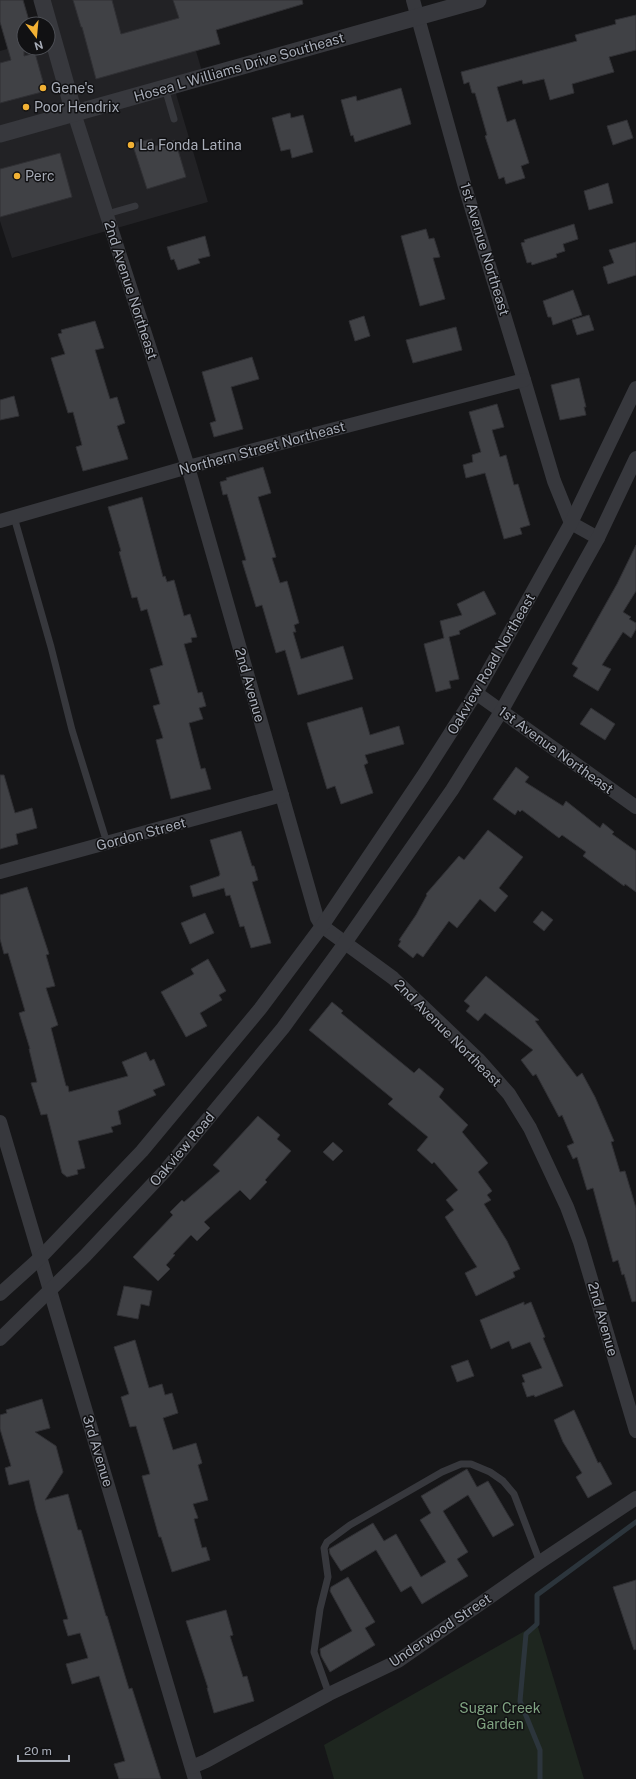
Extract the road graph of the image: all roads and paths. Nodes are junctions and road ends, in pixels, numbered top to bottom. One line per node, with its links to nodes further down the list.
1 (42, 0): 6 (street)
2 (413, 0): 4 (street, 1st Avenue Northeast)
3 (478, 0): 4 (street, Hosea L Williams Drive Southeast)
4 (418, 17): 5 (street, Hosea L Williams Drive Southeast); 11 (street, 1st Avenue Northeast)
5 (165, 87): 6 (street, Hosea L Williams Drive Southeast); 7 (lane)
6 (74, 113): 8 (street, Hosea L Williams Drive Southeast); 10 (street, 2nd Avenue Northeast)
7 (174, 120)
8 (0, 134)
9 (135, 206): 10 (lane)
10 (107, 214): 14 (street, 2nd Avenue Northeast)
11 (524, 380): 14 (street, Northern Street Northeast); 17 (street, 1st Avenue Northeast)
12 (636, 388): 17 (street, Oakview Road Northeast)
13 (636, 458): 18 (street)
14 (188, 467): 15 (street, Northern Street Northeast); 21 (street, 2nd Avenue)
15 (14, 517): 16 (street, Northern Street Northeast); 23 (lane)
16 (0, 521)
17 (571, 523): 18 (street); 19 (street, Oakview Road Northeast)
18 (598, 538): 20 (street)
19 (476, 693): 20 (street, 1st Avenue Northeast); 25 (street, Oakview Road Northeast)
20 (502, 710): 22 (street, 1st Avenue Northeast); 26 (street)
21 (282, 795): 23 (street, Gordon Street); 25 (street, 2nd Avenue)
22 (636, 807)
23 (107, 843): 24 (street, Gordon Street)
24 (0, 872)
25 (322, 926): 26 (street, 2nd Avenue Northeast); 29 (street)
26 (345, 943): 28 (street, 2nd Avenue Northeast); 30 (street, Oakview Road)
27 (0, 1122): 29 (street, 3rd Avenue)
28 (567, 1208): 33 (street, 2nd Avenue)
29 (40, 1258): 30 (street, 3rd Avenue); 31 (street)
30 (50, 1292): 32 (street, Oakview Road); 37 (street, 3rd Avenue)
31 (0, 1294)
32 (0, 1339)
33 (636, 1431)
34 (636, 1498): 35 (street, Underwood Street)
35 (540, 1562): 36 (street, Underwood Street); 36 (lane)
36 (329, 1694): 37 (street, Underwood Street)
37 (193, 1773)

